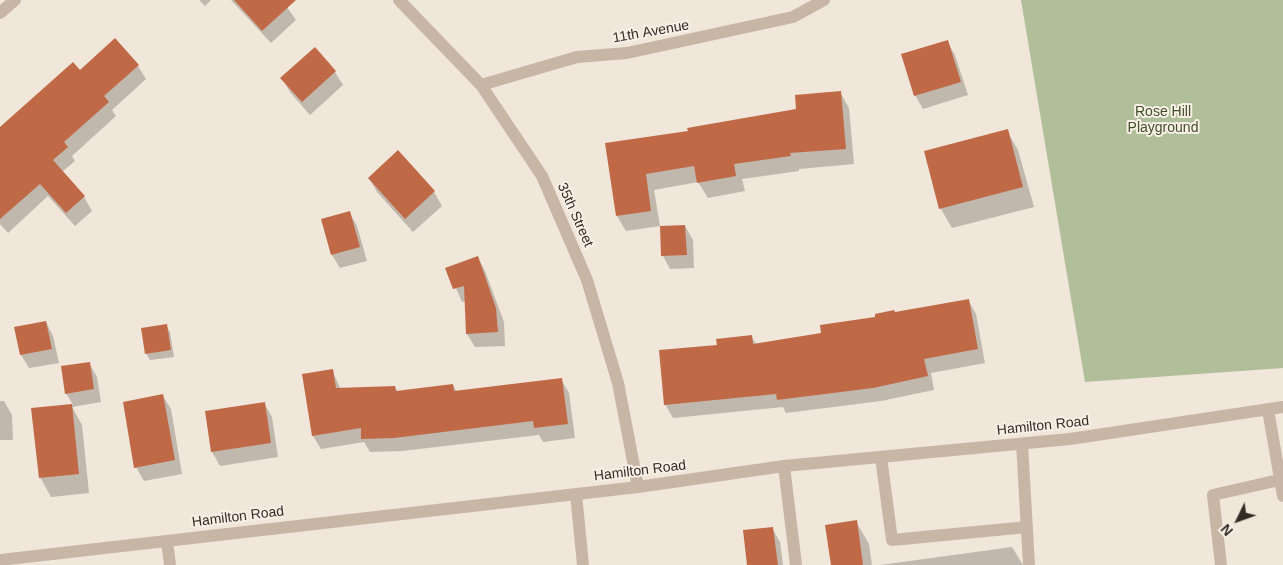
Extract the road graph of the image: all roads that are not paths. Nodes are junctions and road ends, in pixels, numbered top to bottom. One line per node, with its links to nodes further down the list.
1 (15, 0): 4 (street)
2 (398, 0): 5 (street, 35th Street)
3 (824, 0): 5 (street, 11th Avenue)
4 (0, 13)
5 (481, 85): 12 (street, 35th Street)
6 (1283, 407): 7 (street, Hamilton Road)
7 (1268, 410): 8 (street, Hamilton Road); 11 (street)
8 (1022, 444): 9 (street, Hamilton Road); 15 (street)
9 (881, 457): 10 (street, Hamilton Road); 15 (street)
10 (784, 466): 12 (street, Hamilton Road); 20 (street)
11 (1282, 479): 14 (street); 22 (street)
12 (638, 486): 13 (street, Hamilton Road)
13 (576, 494): 16 (street, Hamilton Road); 19 (street)
14 (1283, 496)
15 (1027, 528): 21 (street)
16 (167, 541): 17 (street, Hamilton Road); 18 (street)
17 (0, 560)
18 (170, 565)
19 (583, 565)
20 (796, 565)
21 (1029, 565)
22 (1221, 565)

